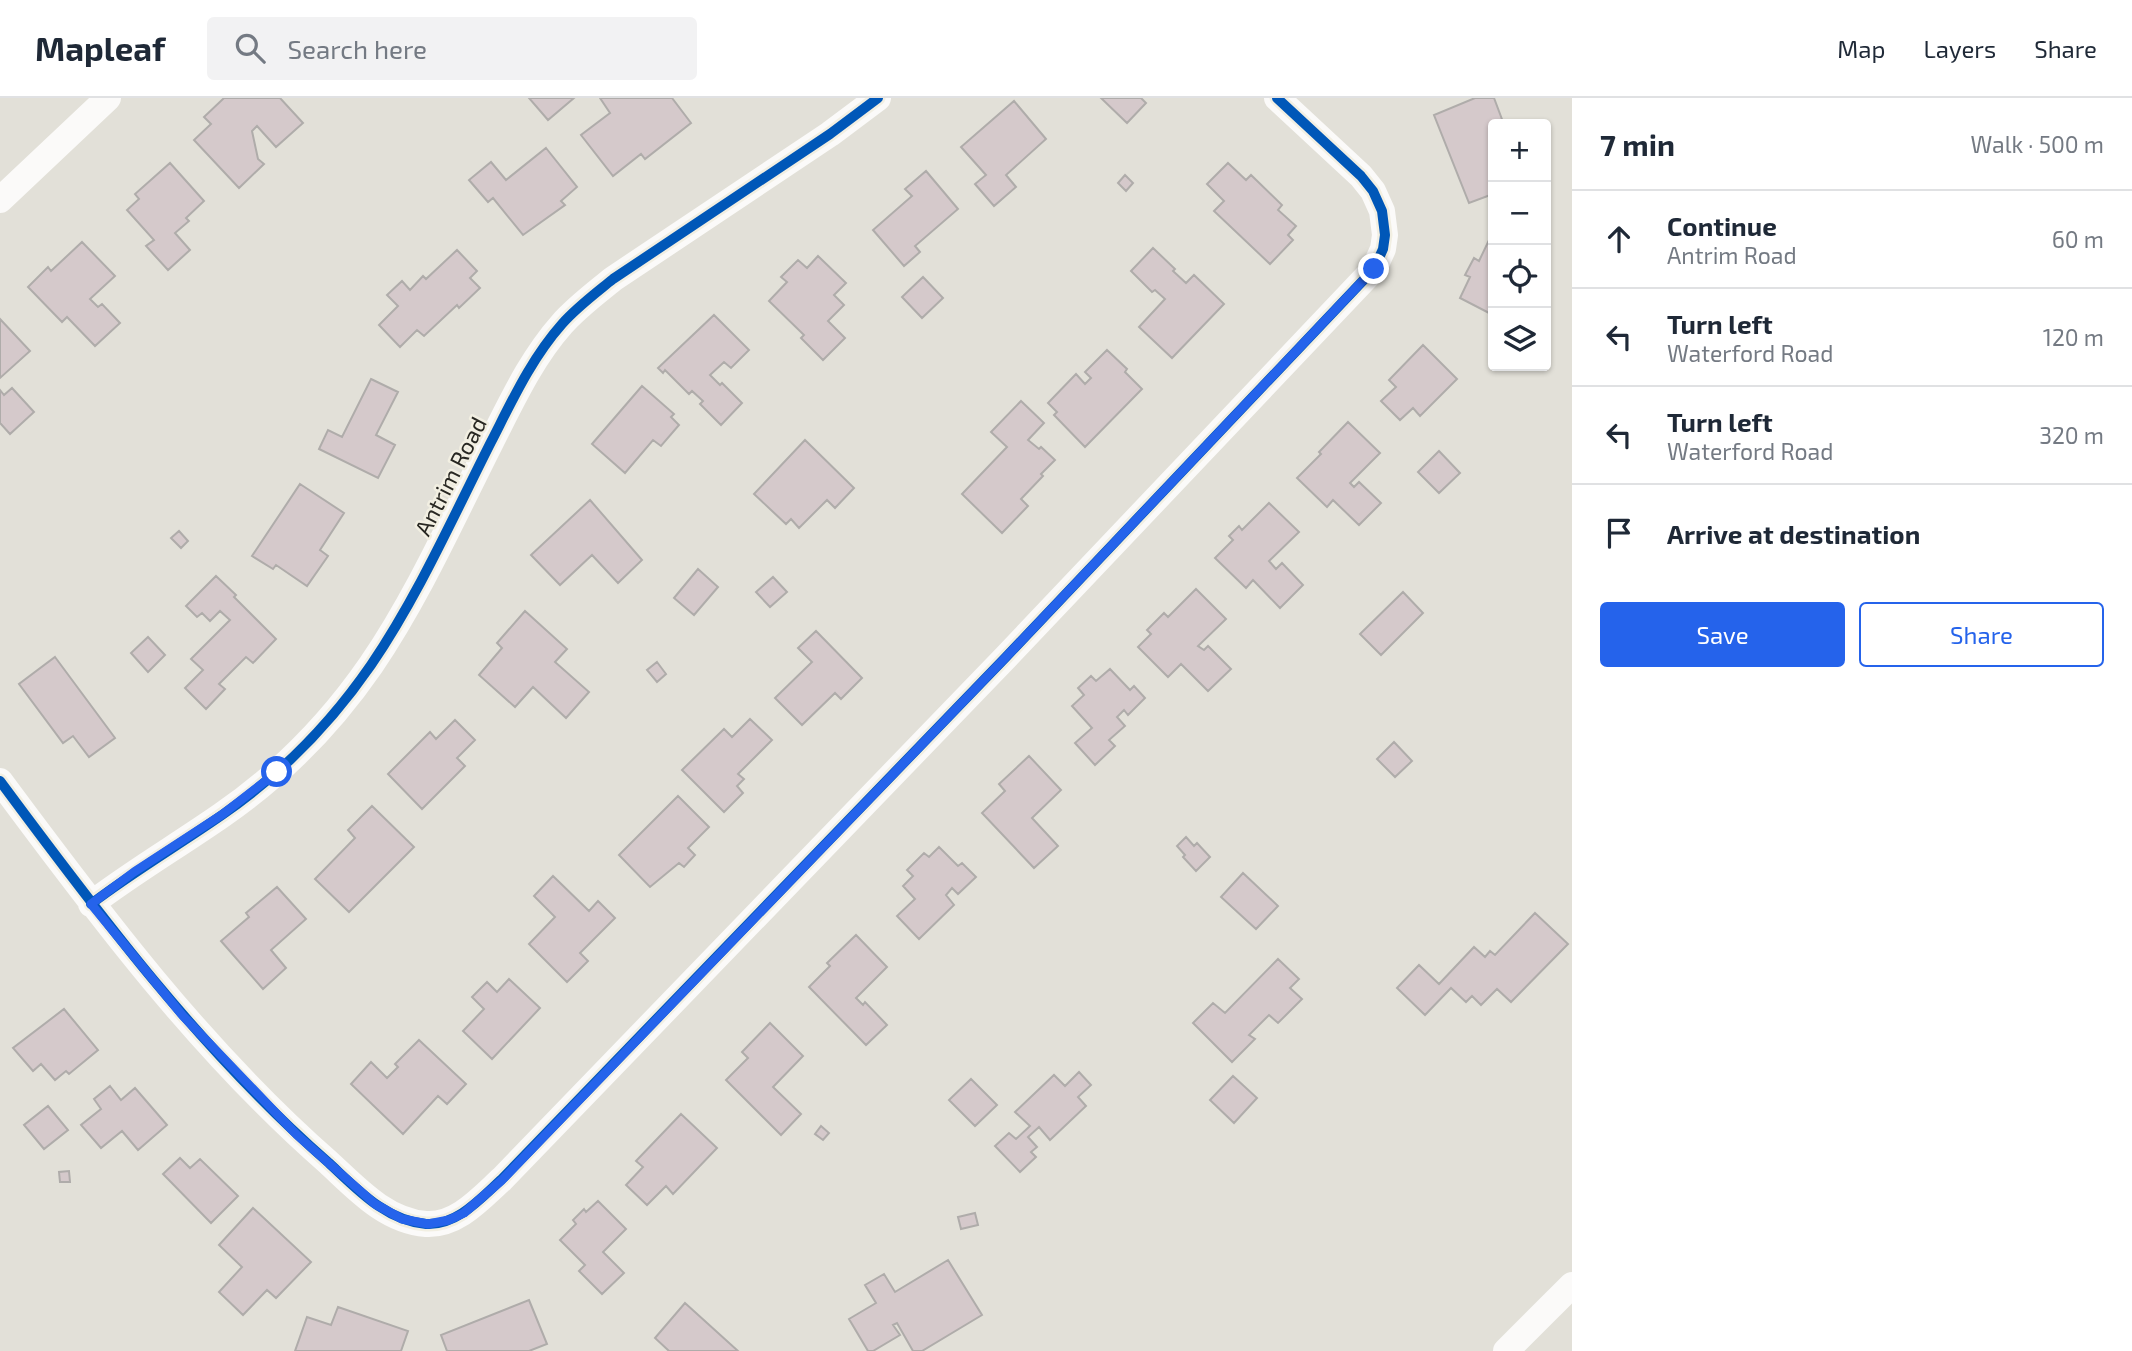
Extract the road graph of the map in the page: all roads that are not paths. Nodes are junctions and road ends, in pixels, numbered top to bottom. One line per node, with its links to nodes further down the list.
1 (108, 98): 4 (street)
2 (878, 98): 6 (street, Antrim Road)
3 (1277, 98): 6 (street)
4 (0, 200)
5 (0, 781): 6 (street)
6 (91, 904)
7 (1572, 1285): 8 (street)
8 (1506, 1351)

